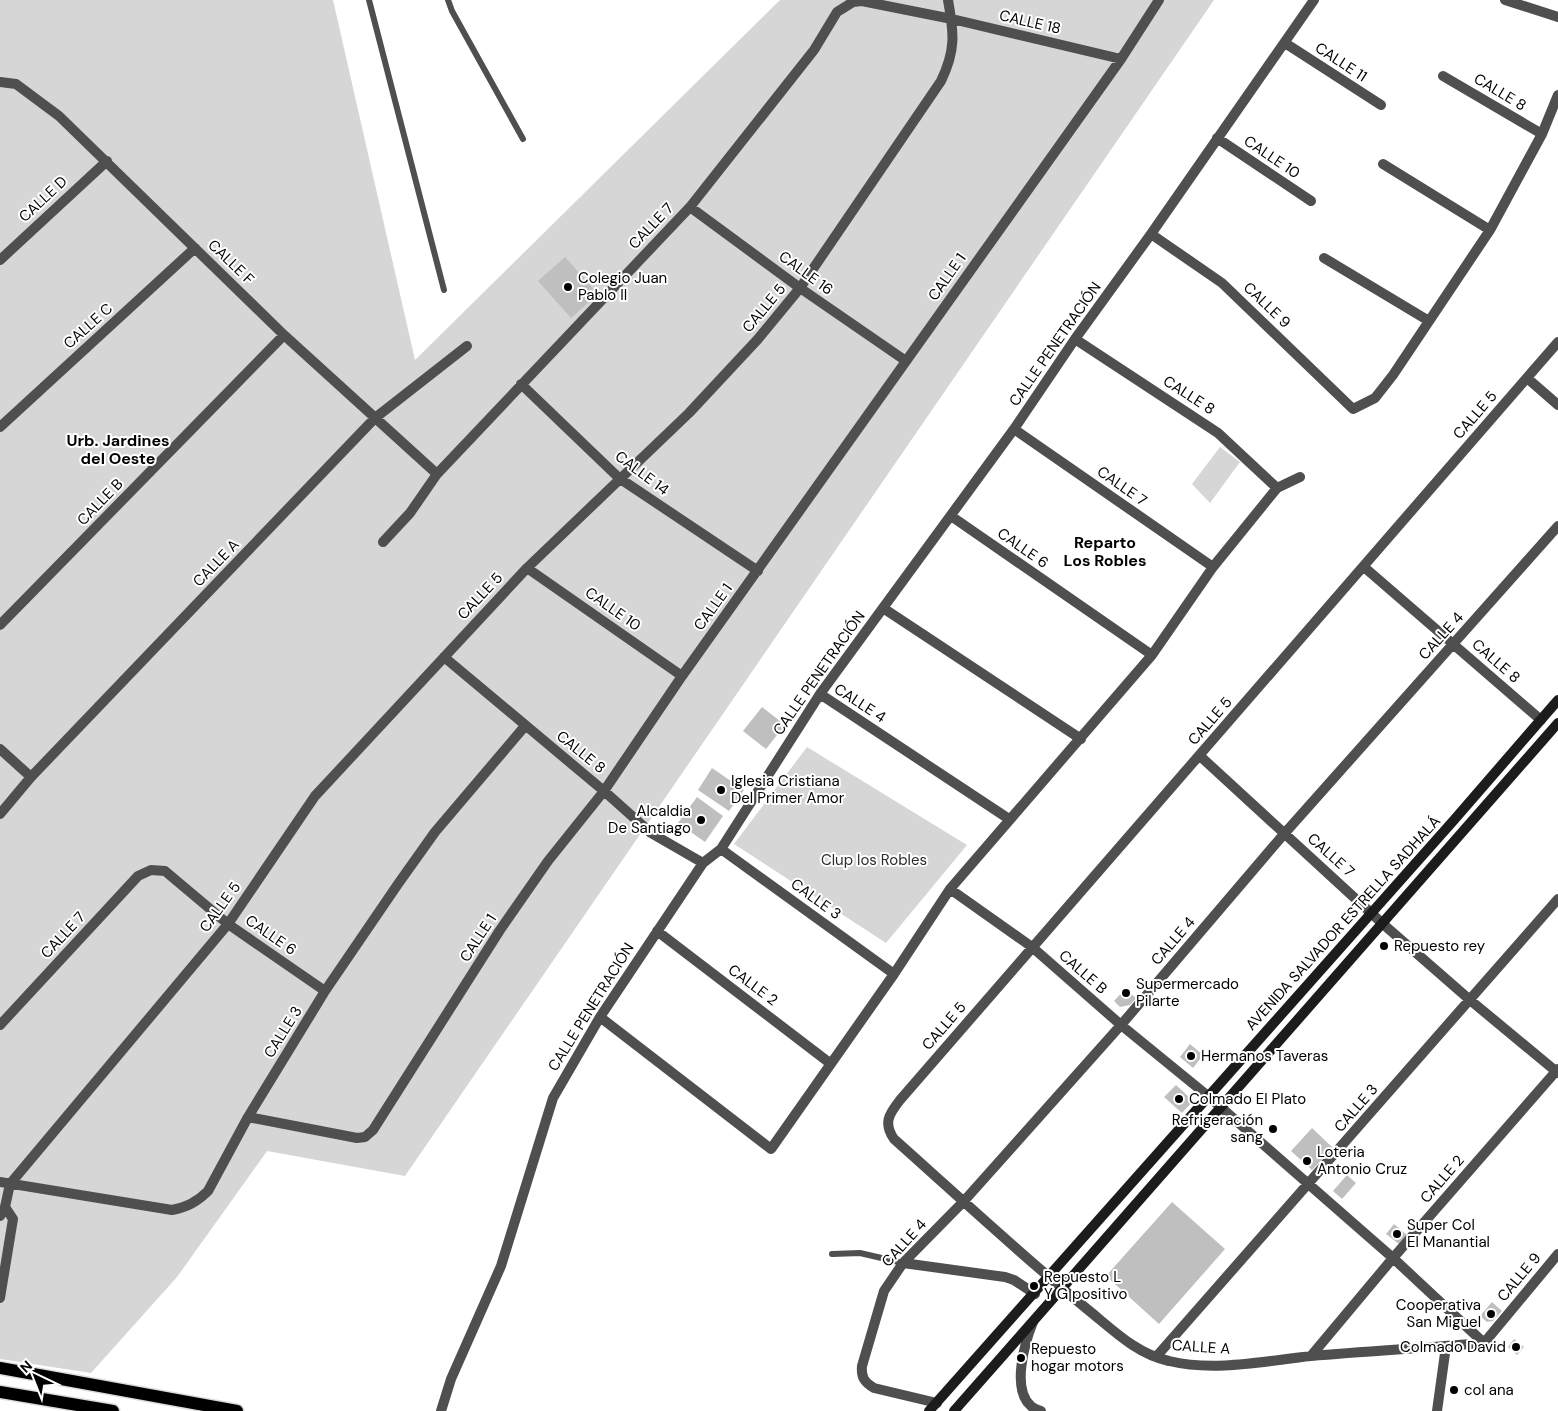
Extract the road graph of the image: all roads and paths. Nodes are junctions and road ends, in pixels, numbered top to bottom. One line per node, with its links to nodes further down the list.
1 (369, 0): 29 (lane)
2 (448, 0): 18 (lane)
3 (948, 0): 9 (street, CALLE 5)
4 (1159, 0): 11 (street, CALLE 1)
5 (1314, 0): 10 (street, CALLE PENETRACIÓN)
6 (1505, 0): 8 (street)
7 (844, 6): 9 (street, CALLE 18); 22 (street, CALLE 7)
8 (1558, 17)
9 (952, 19): 11 (street, CALLE 18); 28 (street, CALLE 5)
10 (1285, 43): 15 (street, CALLE 11); 17 (street, CALLE PENETRACIÓN)
11 (1121, 59): 35 (street, CALLE 1)
12 (1443, 76): 16 (street, CALLE 8)
13 (0, 82): 19 (street, CALLE F)
14 (1558, 95): 16 (street)
15 (1381, 105)
16 (1542, 134): 23 (street)
17 (1217, 138): 21 (street, CALLE 10); 24 (street, CALLE PENETRACIÓN)
18 (523, 139)
19 (107, 161): 25 (street, CALLE F); 27 (street, CALLE D)
20 (1383, 164): 23 (street)
21 (1311, 201)
22 (690, 206): 28 (street, CALLE 16); 37 (street, CALLE 7)
23 (1490, 230): 30 (street)
24 (1152, 234): 30 (street, CALLE 9); 32 (street, CALLE PENETRACIÓN)
25 (196, 248): 31 (street, CALLE F); 40 (street, CALLE C)
26 (1324, 258): 30 (street)
27 (0, 260)
28 (800, 288): 35 (street, CALLE 16); 44 (street, CALLE 5)
29 (444, 290)
30 (1429, 321)
31 (284, 335): 39 (street, CALLE F); 54 (street, CALLE B)
32 (1075, 339): 41 (street, CALLE PENETRACIÓN); 45 (street, CALLE 8)
33 (1558, 342): 36 (street, CALLE 5)
34 (467, 346): 39 (street, CALLE A)
35 (906, 361): 52 (street, CALLE 1)
36 (1526, 378): 38 (street); 50 (street, CALLE 5)
37 (521, 384): 42 (street, CALLE 7); 44 (street, CALLE 14)
38 (1558, 405)
39 (375, 418): 42 (street, CALLE F); 67 (street, CALLE A)
40 (0, 427)
41 (1014, 429): 46 (street, CALLE PENETRACIÓN); 49 (street, CALLE 7)
42 (436, 474): 48 (street, CALLE 7)
43 (1300, 476): 45 (street)
44 (619, 478): 51 (street, CALLE 5); 52 (street, CALLE 14)
45 (1277, 488): 49 (street)
46 (951, 516): 53 (street, CALLE PENETRACIÓN); 56 (street, CALLE 6)
47 (1558, 526): 55 (street, CALLE 4)
48 (383, 542)
49 (1213, 567): 56 (street)
50 (1364, 567): 55 (street, CALLE 8); 66 (street, CALLE 5)
51 (527, 568): 57 (street, CALLE 5); 58 (street, CALLE 10)
52 (758, 571): 58 (street, CALLE 1)
53 (884, 608): 59 (street, CALLE PENETRACIÓN); 64 (street)
54 (0, 625)
55 (1454, 645): 61 (street, CALLE 8); 71 (street, CALLE 4)
56 (1152, 655): 64 (street)
57 (444, 657): 62 (street, CALLE 8); 78 (street, CALLE 5)
58 (682, 676): 68 (street, CALLE 1)
59 (820, 694): 70 (street, CALLE 4); 72 (street, CALLE PENETRACIÓN)
60 (1558, 700): 61 (main road, AVENIDA SALVADOR ESTRELLA SADHALÁ)
61 (1541, 720): 77 (main road, AVENIDA SALVADOR ESTRELLA SADHALÁ)
62 (525, 726): 68 (street, CALLE 8); 83 (street, CALLE 3)
63 (1556, 729): 79 (main road, AVENIDA SALVADOR ESTRELLA SADHALÁ)
64 (1081, 738): 70 (street)
65 (0, 749): 67 (street)
66 (1200, 756): 71 (street, CALLE 7); 81 (street, CALLE 5)
67 (31, 778): 69 (street, CALLE A)
68 (604, 791): 73 (street, CALLE 8); 92 (street, CALLE 1)
69 (0, 814)
70 (1009, 819): 75 (street)
71 (1284, 834): 77 (street, CALLE 7); 87 (street, CALLE 4)
72 (721, 849): 73 (street, CALLE PENETRACIÓN); 82 (street, CALLE 3)
73 (703, 863): 80 (street, CALLE PENETRACIÓN)
74 (151, 870): 78 (street, CALLE 6); 86 (street, CALLE 7)
75 (950, 889): 81 (street, CALLE B); 82 (street)
76 (1558, 899): 84 (street, CALLE 3)
77 (1372, 912): 79 (street, CALLE 7); 90 (main road, AVENIDA SALVADOR ESTRELLA SADHALÁ)
78 (228, 924): 83 (street, CALLE 6); 94 (street, CALLE 5)
79 (1383, 924): 84 (street, CALLE 7); 91 (main road, AVENIDA SALVADOR ESTRELLA SADHALÁ)
80 (657, 931): 85 (street, CALLE PENETRACIÓN); 88 (street, CALLE 2)
81 (1032, 948): 87 (street, CALLE B); 93 (street, CALLE 5)
82 (894, 974): 88 (street)
83 (326, 991): 92 (street, CALLE 3)
84 (1470, 1000): 89 (street, CALLE 7); 95 (street, CALLE 3)
85 (600, 1016): 88 (street); 116 (street, CALLE PENETRACIÓN)
86 (0, 1025)
87 (1121, 1025): 90 (street, CALLE B); 96 (street, CALLE 4)
88 (831, 1064)
89 (1557, 1071): 100 (street, CALLE 2)
90 (1208, 1096): 91 (street, CALLE B); 102 (main road, AVENIDA SALVADOR ESTRELLA SADHALÁ)
91 (1220, 1107): 95 (street, CALLE B); 103 (main road, AVENIDA SALVADOR ESTRELLA SADHALÁ)
92 (248, 1117): 94 (street, CALLE 3)
93 (888, 1121): 96 (street, CALLE A)
94 (5, 1183): 97 (street, CALLE 5)
95 (1309, 1185): 100 (street, CALLE B); 110 (street, CALLE 3)
96 (964, 1200): 101 (street, CALLE 4); 102 (street, CALLE A)
97 (2, 1212): 105 (street, CALLE 5)
98 (832, 1254): 101 (lane)
99 (1558, 1254): 107 (street, CALLE 9)
100 (1393, 1258): 107 (street, CALLE B); 109 (street, CALLE 2)
101 (904, 1263): 104 (street); 113 (street, CALLE 4)
102 (1049, 1277): 103 (street, CALLE A); 104 (main road, AVENIDA SALVADOR ESTRELLA SADHALÁ)
103 (1062, 1288): 106 (main road, AVENIDA SALVADOR ESTRELLA SADHALÁ); 110 (street, CALLE A)
104 (1035, 1294): 113 (main road, AVENIDA SALVADOR ESTRELLA SADHALÁ)
105 (0, 1298)
106 (1033, 1321): 118 (main road, AVENIDA SALVADOR ESTRELLA SADHALÁ); 119 (street)
107 (1484, 1343): 108 (street, CALLE A)
108 (1446, 1346): 109 (street, CALLE A); 120 (street)
109 (1311, 1356): 110 (street, CALLE A)
110 (1156, 1357)
111 (0, 1368): 115 (main road)
112 (0, 1392): 114 (main road)
113 (937, 1403): 117 (main road, AVENIDA SALVADOR ESTRELLA SADHALÁ)
114 (113, 1411)
115 (237, 1411)
116 (441, 1411)
117 (930, 1411)
118 (954, 1411)
119 (1042, 1411)
120 (1437, 1411)

